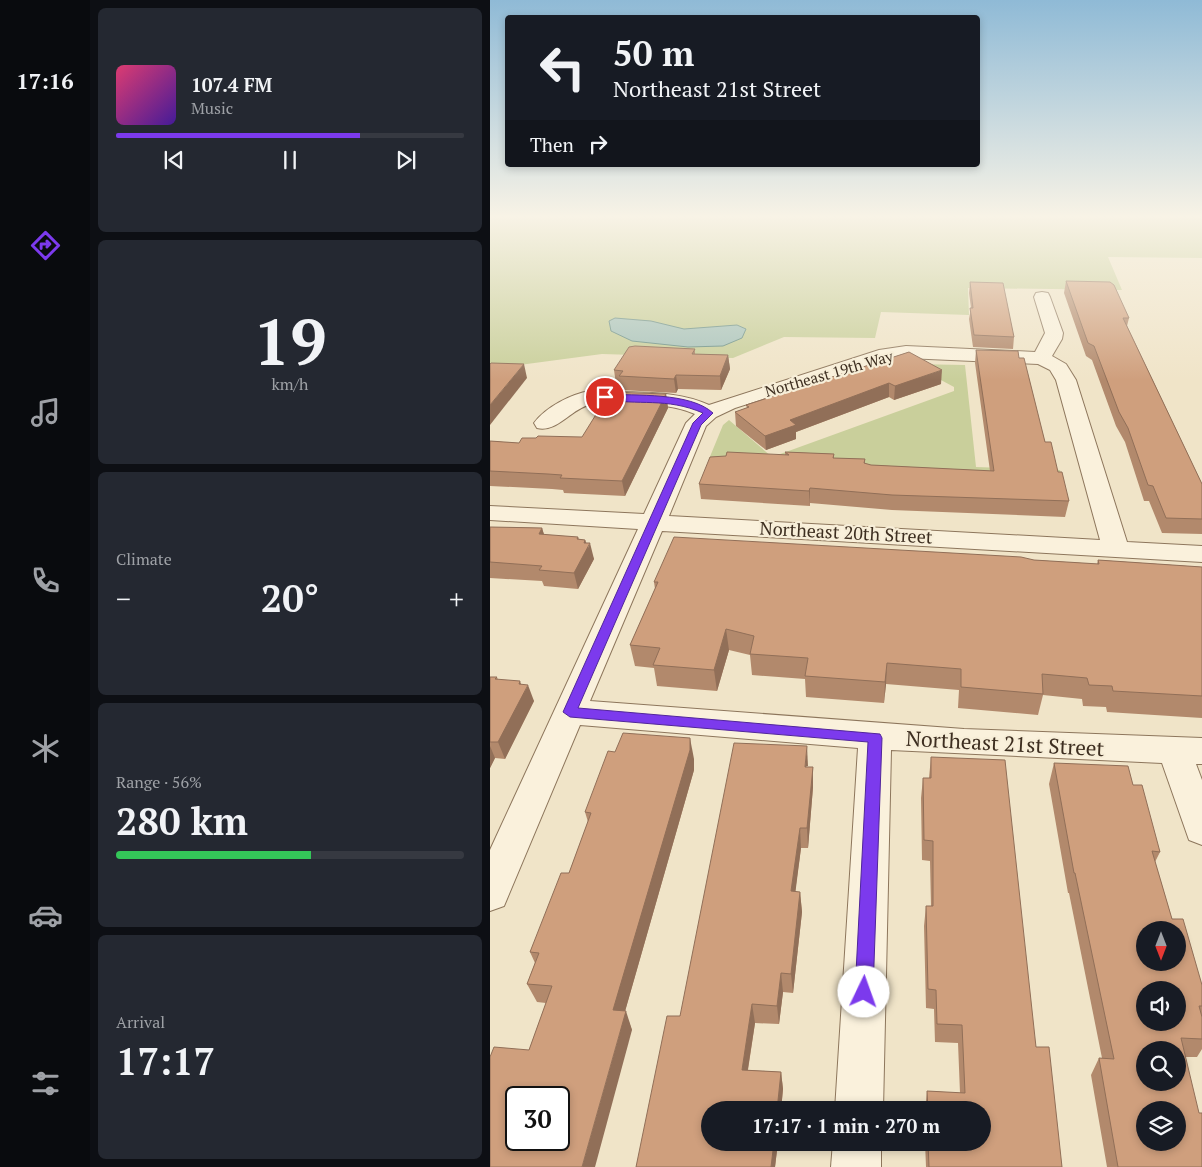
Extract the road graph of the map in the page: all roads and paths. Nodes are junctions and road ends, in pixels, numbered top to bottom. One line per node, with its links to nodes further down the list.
1 (1042, 297): 2 (street)
2 (1041, 358): 3 (street, Northeast 19th Way); 7 (street)
3 (709, 413): 4 (street); 6 (street)
4 (545, 423)
5 (490, 513): 6 (street, Northeast 20th Street)
6 (653, 522): 7 (street, Northeast 20th Street); 9 (street)
7 (1116, 549): 8 (street, Northeast 20th Street)
8 (1202, 554)
9 (570, 712): 10 (street, Northeast 21st Street); 13 (street)
10 (875, 738): 11 (street, Northeast 21st Street); 14 (street)
11 (1188, 751): 12 (street)
12 (1202, 829)
13 (490, 894)
14 (859, 1101)
15 (857, 1151): 16 (street)
16 (856, 1167)

